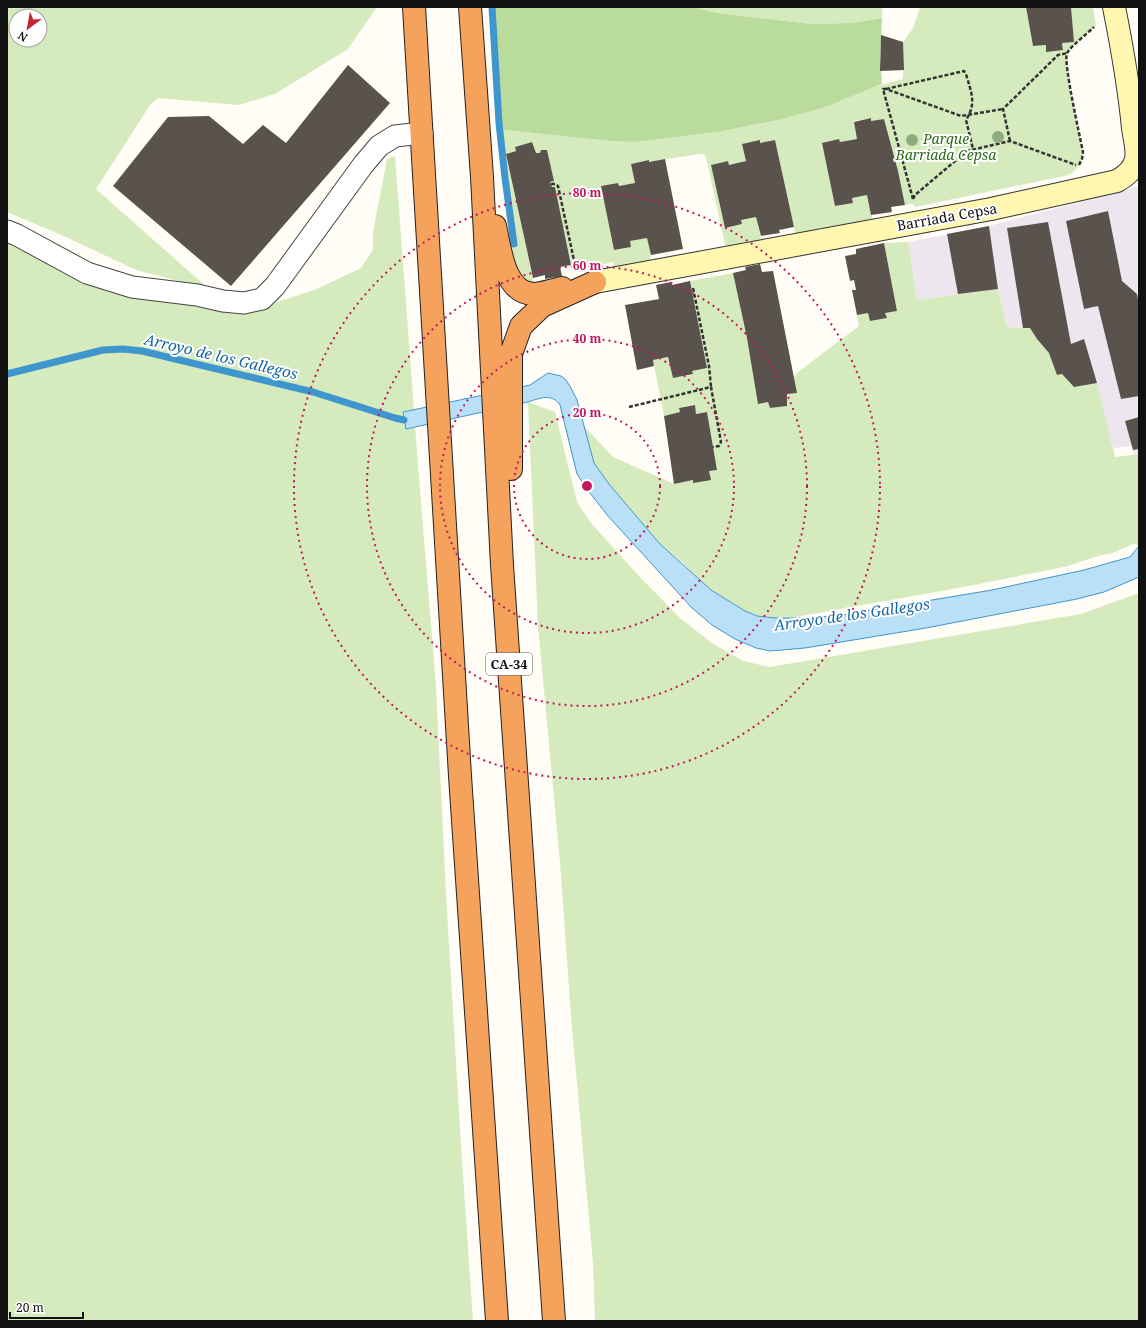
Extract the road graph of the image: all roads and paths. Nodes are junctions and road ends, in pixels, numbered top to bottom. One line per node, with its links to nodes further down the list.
1 (414, 7): 9 (highway)
2 (470, 7): 15 (highway, CA-34)
3 (1114, 7): 12 (street, Barriada Cepsa)
4 (1096, 26): 5 (path)
5 (1068, 53): 7 (path); 13 (path)
6 (886, 89): 8 (path); 8 (path); 17 (path)
7 (1003, 109): 8 (path); 10 (path)
8 (969, 115): 11 (path)
9 (422, 133): 19 (street); 26 (highway)
10 (1010, 141): 11 (path); 13 (path)
11 (973, 149): 17 (path)
12 (1137, 152): 18 (street, Barriada Cepsa)
13 (1078, 166): 14 (path)
14 (1075, 172)
15 (482, 177): 21 (highway); 25 (highway, CA-34)
16 (551, 184): 21 (path)
17 (913, 200): 18 (path)
18 (918, 222): 20 (street, Barriada Cepsa)
19 (7, 232)
20 (689, 264): 21 (street, Barriada Cepsa); 22 (path)
21 (587, 283): 25 (highway)
22 (711, 387): 23 (path); 24 (path)
23 (629, 407)
24 (713, 447)
25 (502, 565): 27 (highway, CA-34)
26 (497, 1321)
27 (554, 1321)

